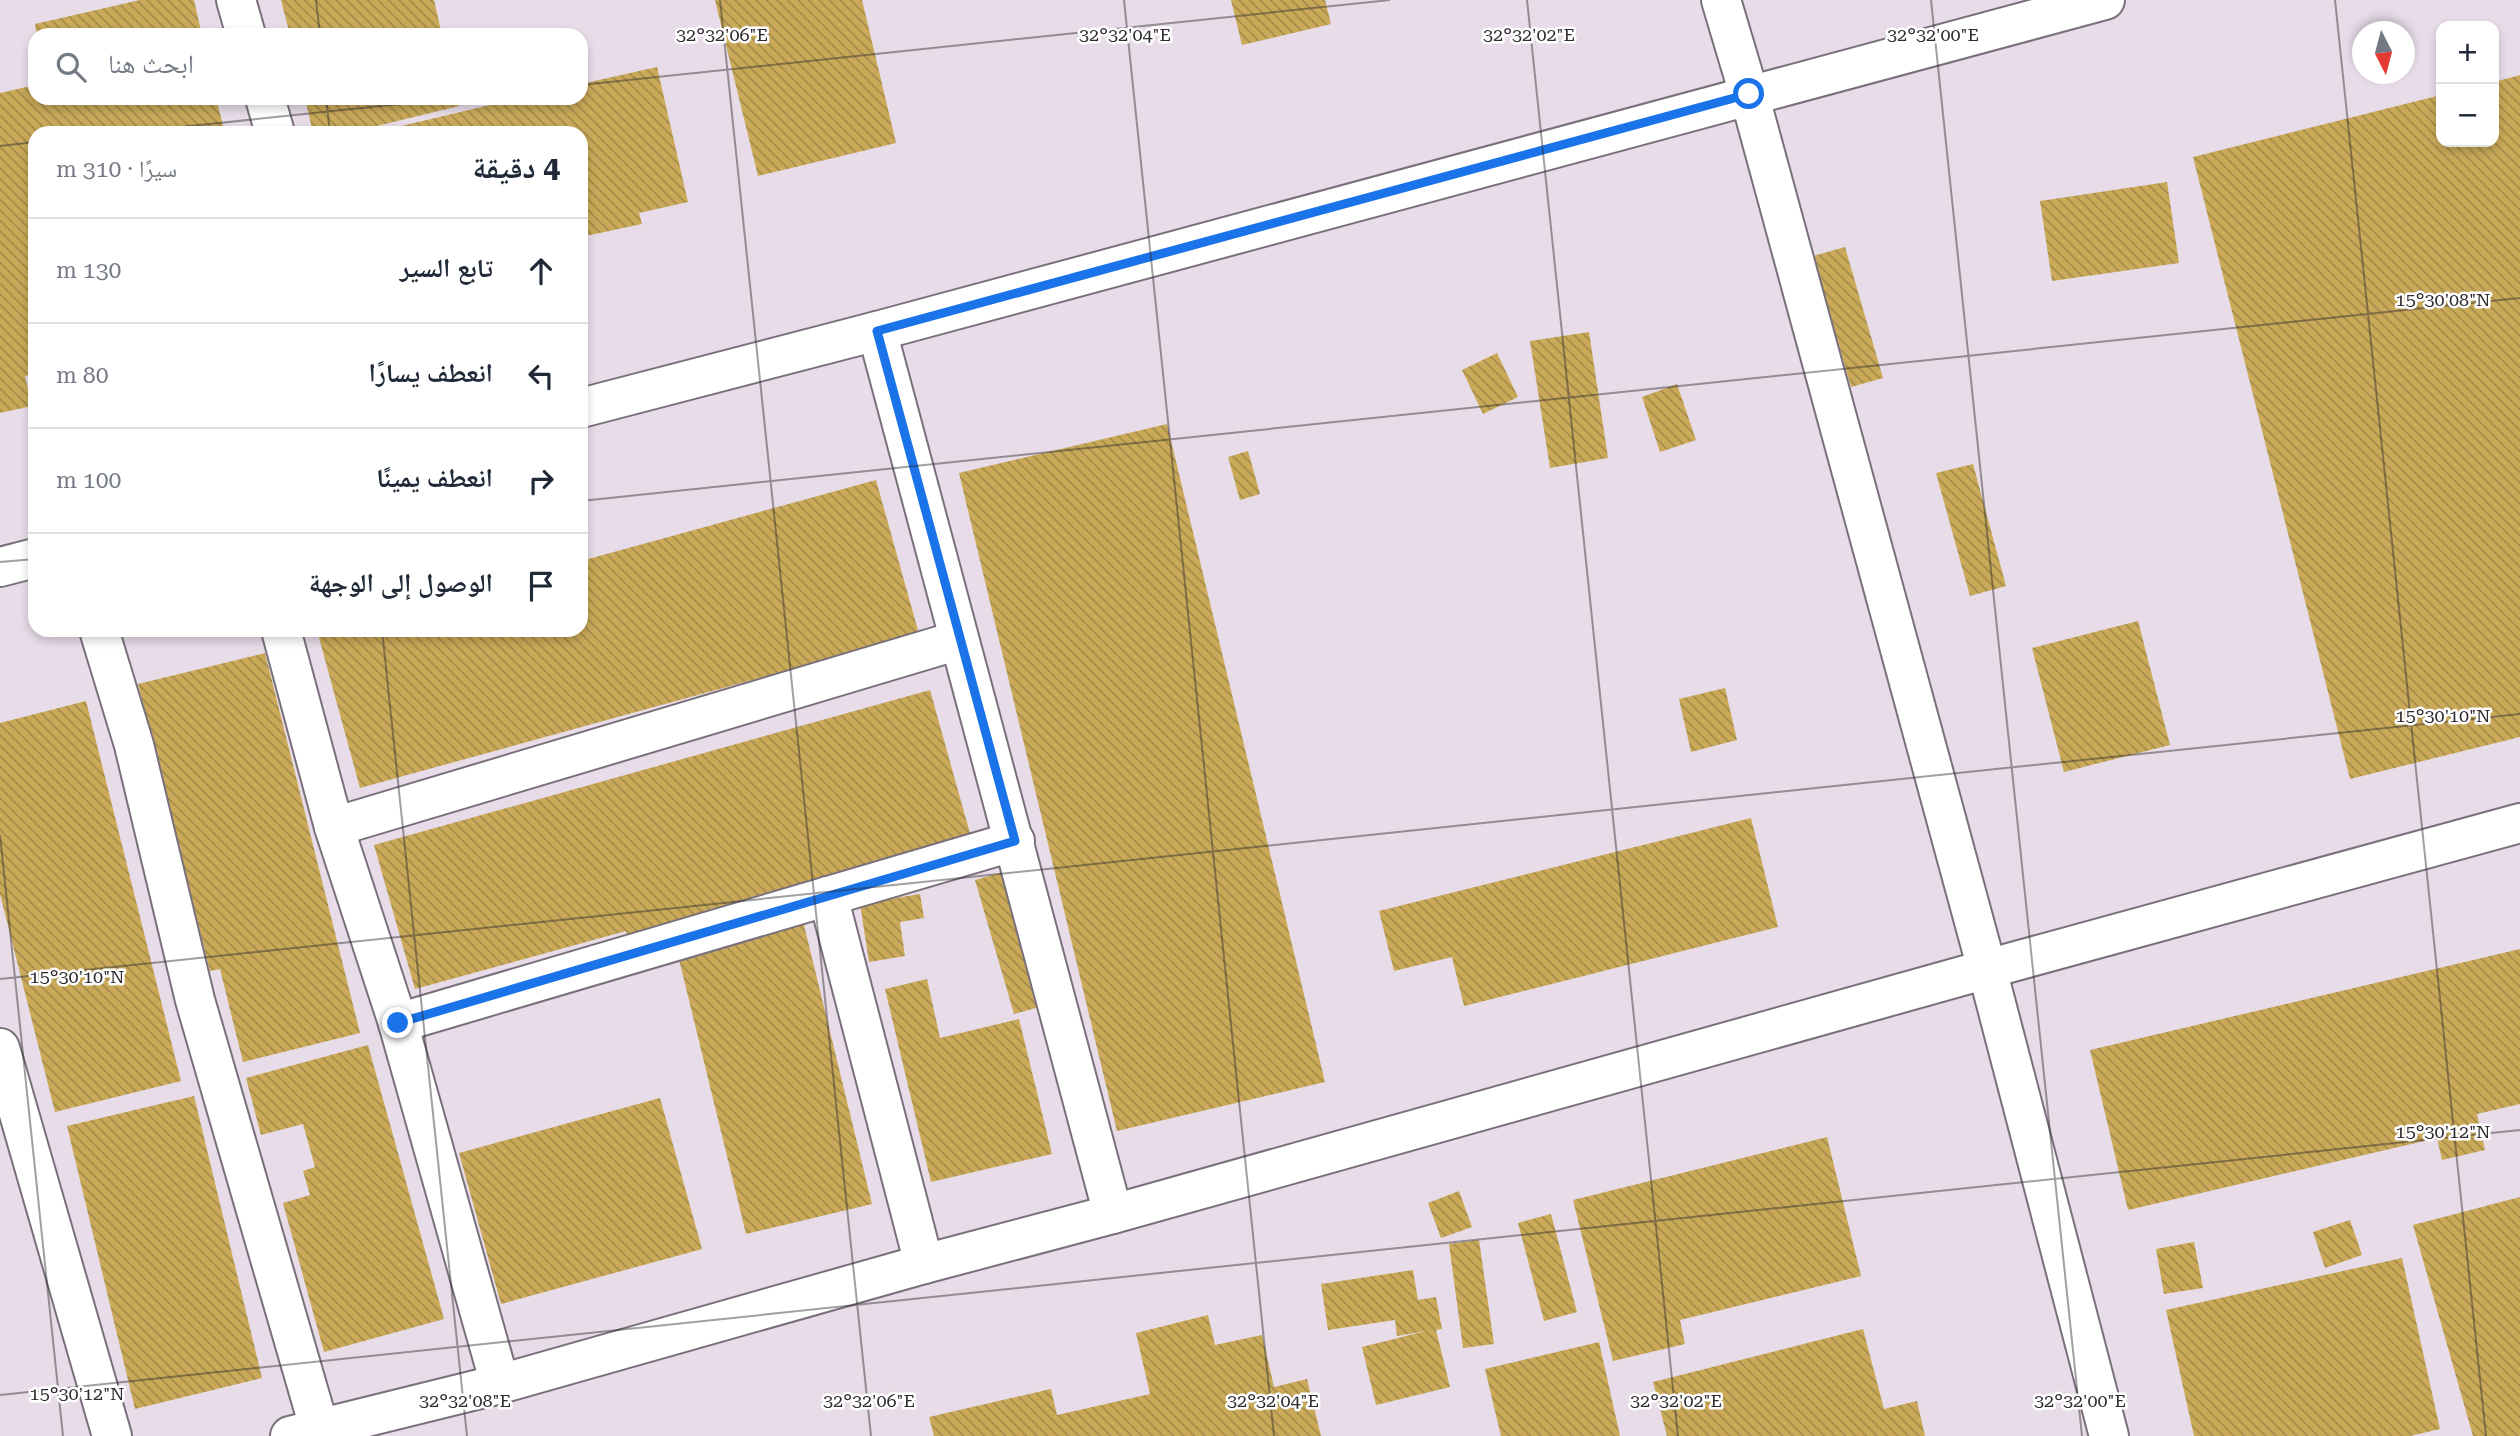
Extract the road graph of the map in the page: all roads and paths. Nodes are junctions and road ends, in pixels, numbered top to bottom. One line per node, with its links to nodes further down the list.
1 (236, 0): 4 (street)
2 (1721, 0): 5 (street)
3 (2105, 0): 5 (street)
4 (244, 28)
5 (1749, 94): 8 (street); 19 (street)
6 (267, 105): 7 (street)
7 (273, 126)
8 (877, 331): 9 (street); 14 (street)
9 (588, 406)
10 (28, 560): 11 (street)
11 (0, 567)
12 (102, 637): 25 (street)
13 (283, 637): 16 (street)
14 (959, 640): 16 (street); 17 (street)
15 (2520, 823): 19 (street)
16 (334, 827): 20 (street)
17 (1015, 841): 18 (street); 22 (street)
18 (828, 896): 20 (street); 23 (street)
19 (1987, 969): 22 (street); 27 (street)
20 (398, 1023): 24 (street)
21 (0, 1048): 26 (street)
22 (1113, 1214): 23 (street)
23 (924, 1264): 24 (street)
24 (500, 1384): 25 (street)
25 (304, 1432)
26 (113, 1436)
27 (2109, 1436)

